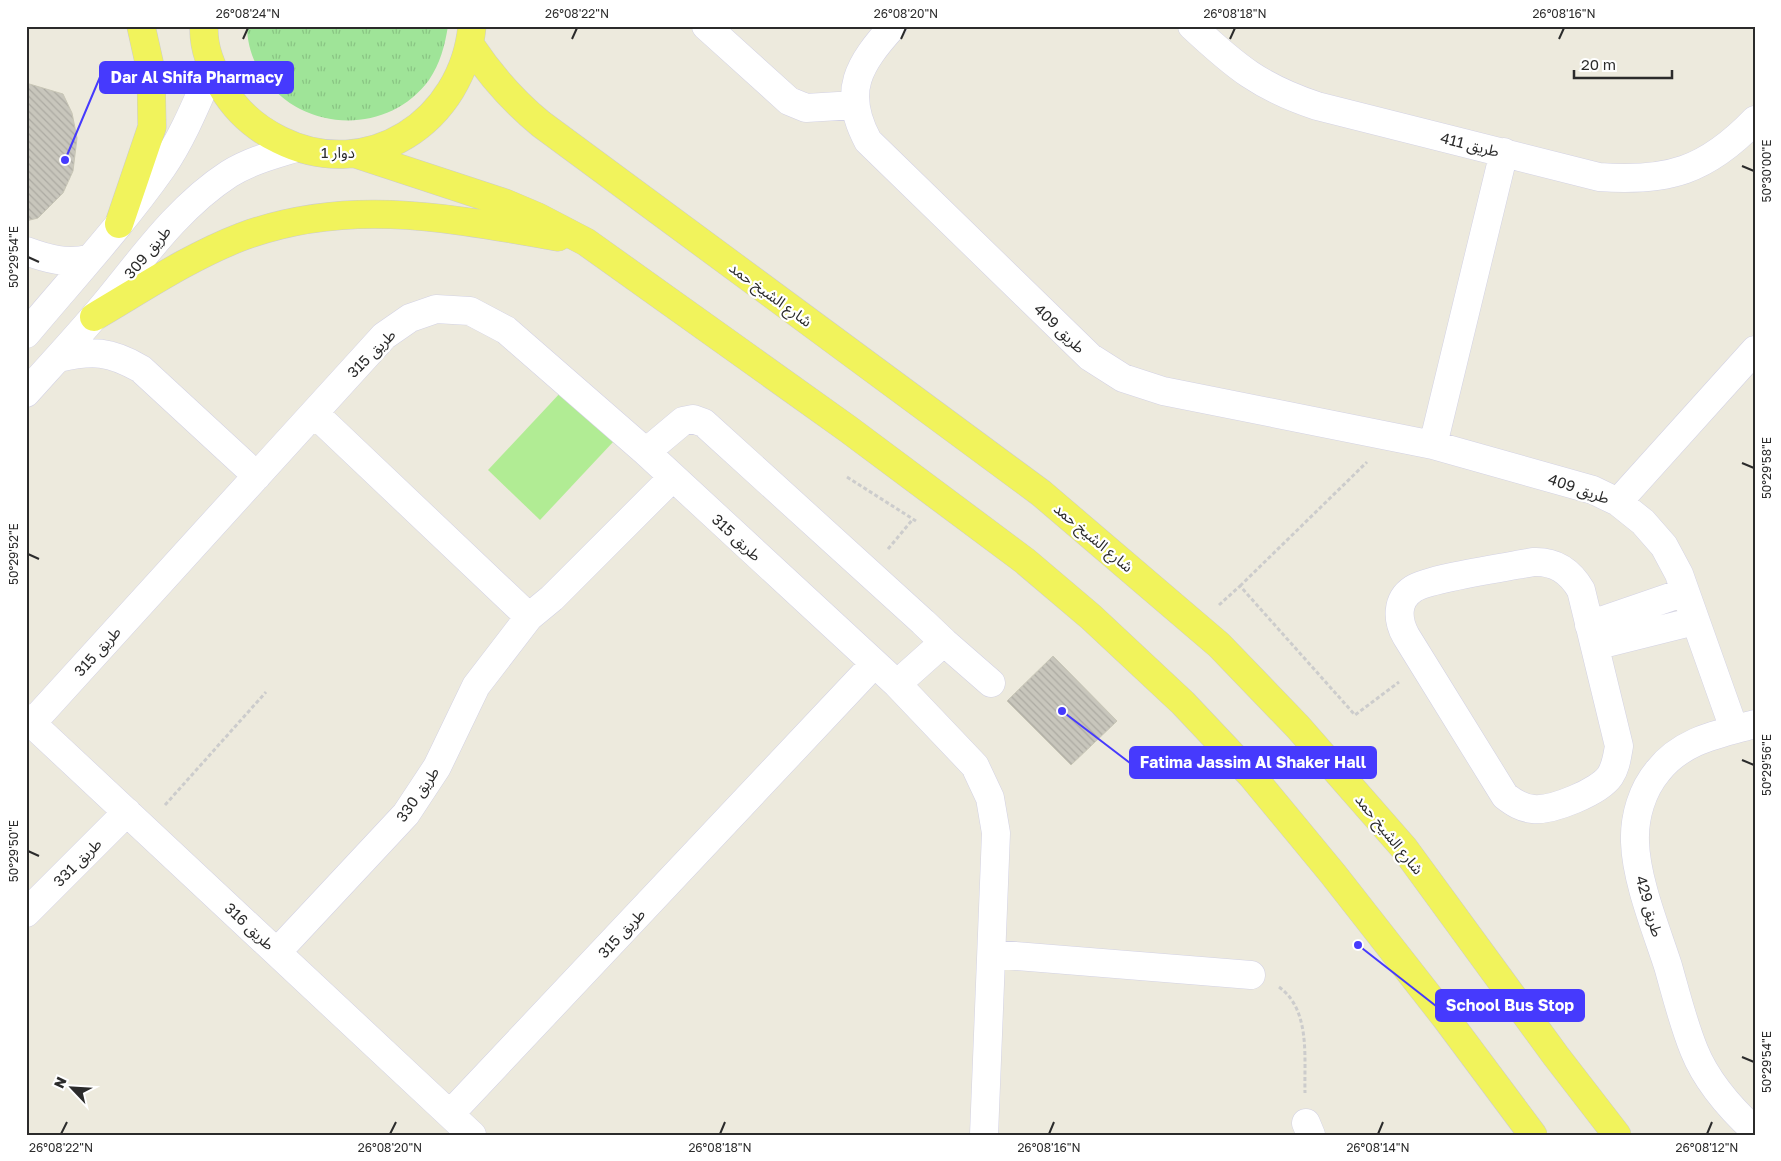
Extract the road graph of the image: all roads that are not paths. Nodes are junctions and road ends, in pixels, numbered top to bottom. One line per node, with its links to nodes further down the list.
1 (141, 26): 13 (main road)
2 (706, 26): 8 (street)
3 (893, 26): 8 (street, طريق 409)
4 (1192, 26): 11 (street, طريق 411)
5 (203, 27): 7 (main road, دوار 1)
6 (471, 36): 12 (main road, دوار 1); 48 (main road, شارع الشيخ حمد)
7 (212, 68): 10 (main road, دوار 1); 13 (street)
8 (855, 105): 23 (street, طريق 409)
9 (1755, 120): 11 (street, طريق 411)
10 (296, 148): 12 (main road, دوار 1); 17 (street, طريق 309)
11 (1504, 152): 23 (street)
12 (356, 154): 14 (main road)
13 (119, 224): 16 (street)
14 (586, 242): 17 (main road); 47 (main road)
15 (26, 251): 16 (street)
16 (88, 259): 18 (street)
17 (94, 317): 20 (street, طريق 309)
18 (26, 334)
19 (1755, 350): 27 (street)
20 (58, 358): 21 (street, طريق 309); 25 (street)
21 (26, 394)
22 (314, 413): 24 (street, طريق 315); 25 (street, طريق 315); 29 (street)
23 (1433, 445): 27 (street, طريق 409)
24 (646, 452): 26 (street, طريق 315); 32 (street)
25 (257, 476): 36 (street, طريق 315)
26 (673, 477): 29 (street, طريق 330); 33 (street, طريق 315)
27 (1618, 502): 28 (street, طريق 409)
28 (1685, 592): 30 (street, طريق 409); 31 (street)
29 (529, 617): 40 (street, طريق 330)
30 (1695, 621): 31 (street); 37 (street, طريق 409)
31 (1592, 636): 31 (street)
32 (944, 642): 34 (street); 35 (street)
33 (874, 664): 35 (street, طريق 315); 43 (street, طريق 315)
34 (991, 683)
35 (898, 684): 41 (street, طريق 315)
36 (29, 720): 38 (street, طريق 316)
37 (1744, 727): 44 (street, طريق 429)
38 (136, 820): 39 (street, طريق 331); 40 (street, طريق 316)
39 (26, 913)
40 (278, 951): 43 (street, طريق 316)
41 (992, 954): 42 (street); 46 (street, طريق 315)
42 (1251, 975)
43 (450, 1114): 45 (street, طريق 316)
44 (1755, 1131)
45 (472, 1135)
46 (984, 1135)
47 (1533, 1135)
48 (1617, 1135)

